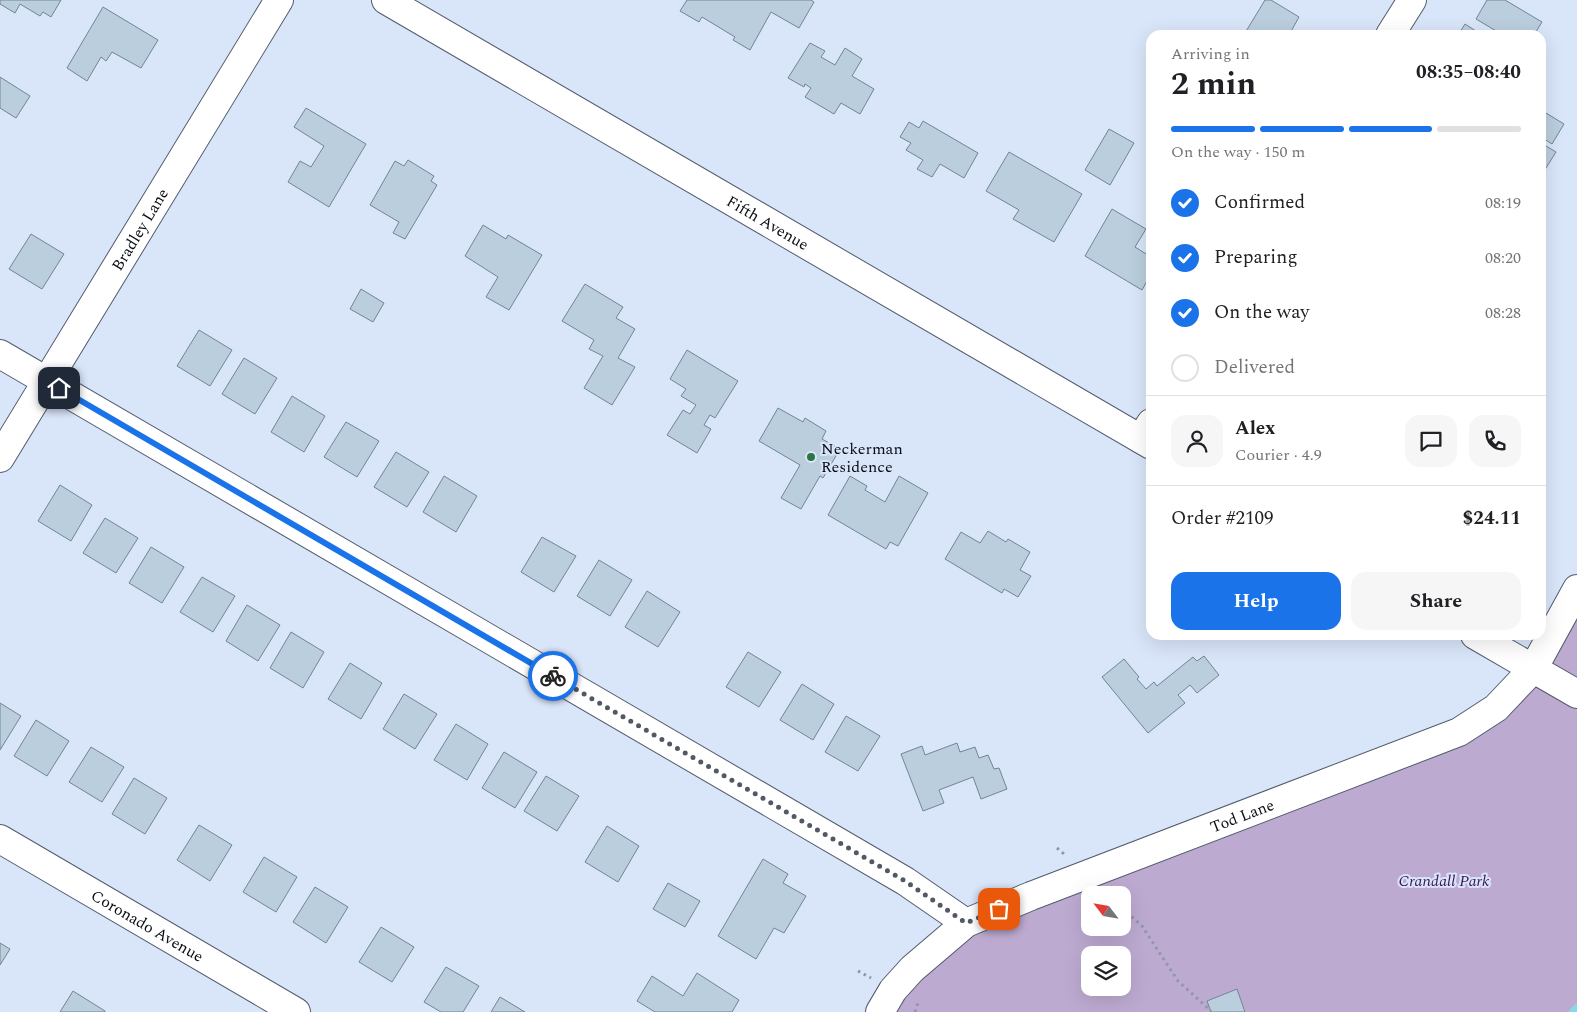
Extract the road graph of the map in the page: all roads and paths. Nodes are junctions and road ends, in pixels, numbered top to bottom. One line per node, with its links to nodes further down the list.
1 (279, 0): 6 (street, Bradley Lane)
2 (386, 0): 7 (street, Fifth Avenue)
3 (1412, 0): 4 (street)
4 (1393, 30)
5 (0, 354): 6 (street)
6 (47, 381): 8 (street, Bradley Lane); 15 (street)
7 (1146, 434)
8 (0, 458)
9 (1577, 589): 11 (street, Tod Lane)
10 (1484, 640): 11 (street)
11 (1533, 669): 12 (street); 15 (street, Tod Lane)
12 (1577, 694)
13 (0, 839): 19 (street, Coronado Avenue)
14 (1131, 916): 17 (path)
15 (966, 923): 20 (street, Tod Lane)
16 (1205, 996): 17 (path)
17 (1198, 999): 18 (path)
18 (1211, 1011)
19 (296, 1012)
20 (880, 1012)

